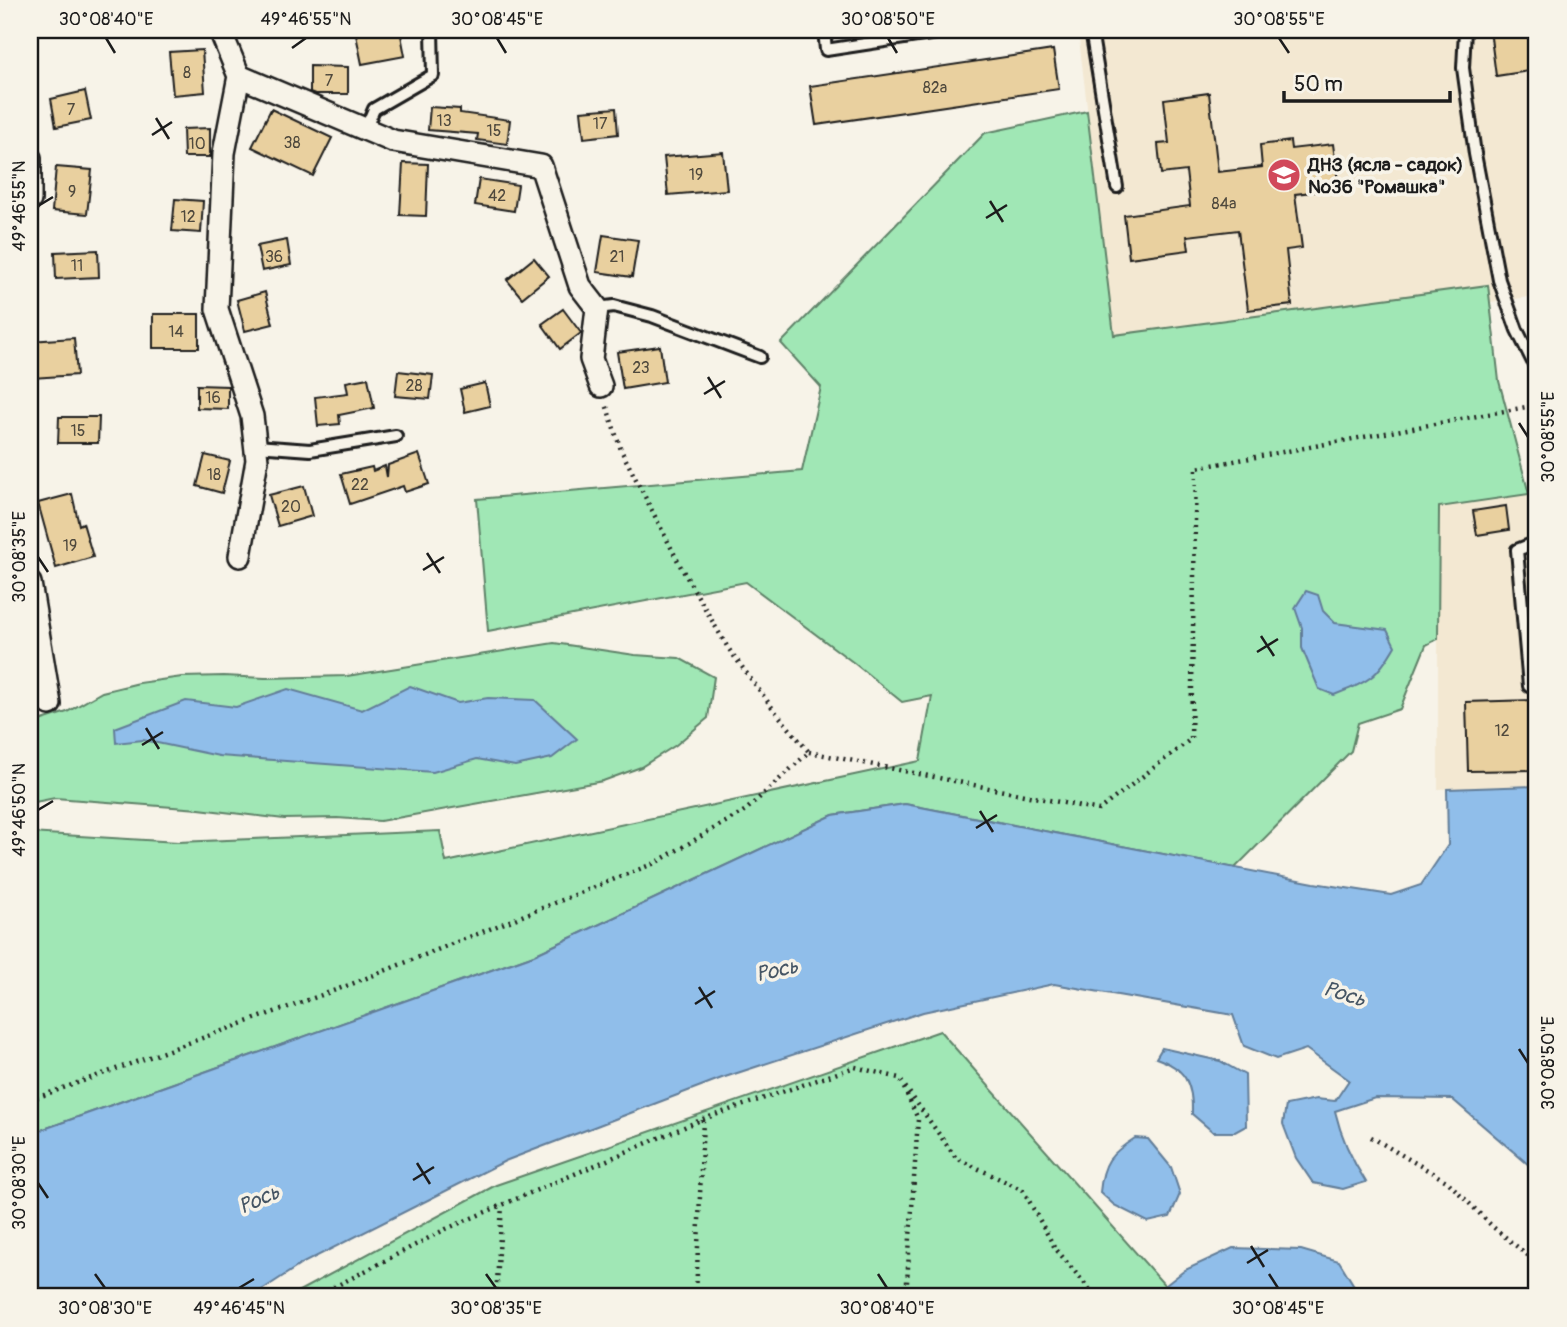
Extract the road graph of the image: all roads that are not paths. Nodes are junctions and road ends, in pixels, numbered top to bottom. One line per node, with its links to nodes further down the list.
1 (220, 30): 7 (street)
2 (432, 30): 8 (lane)
3 (824, 30): 4 (lane)
4 (956, 30)
5 (1091, 30): 10 (lane)
6 (1465, 30): 14 (lane)
7 (239, 76): 8 (street); 17 (street)
8 (365, 130): 12 (street)
9 (30, 158): 11 (street)
10 (1117, 187)
11 (30, 200)
12 (597, 308): 13 (lane); 15 (street)
13 (760, 358)
14 (1537, 370)
15 (601, 386)
16 (396, 436): 17 (lane)
17 (256, 446): 19 (street)
18 (1537, 542): 21 (lane)
19 (240, 556)
20 (30, 583): 22 (street)
21 (1529, 686)
22 (50, 704)

